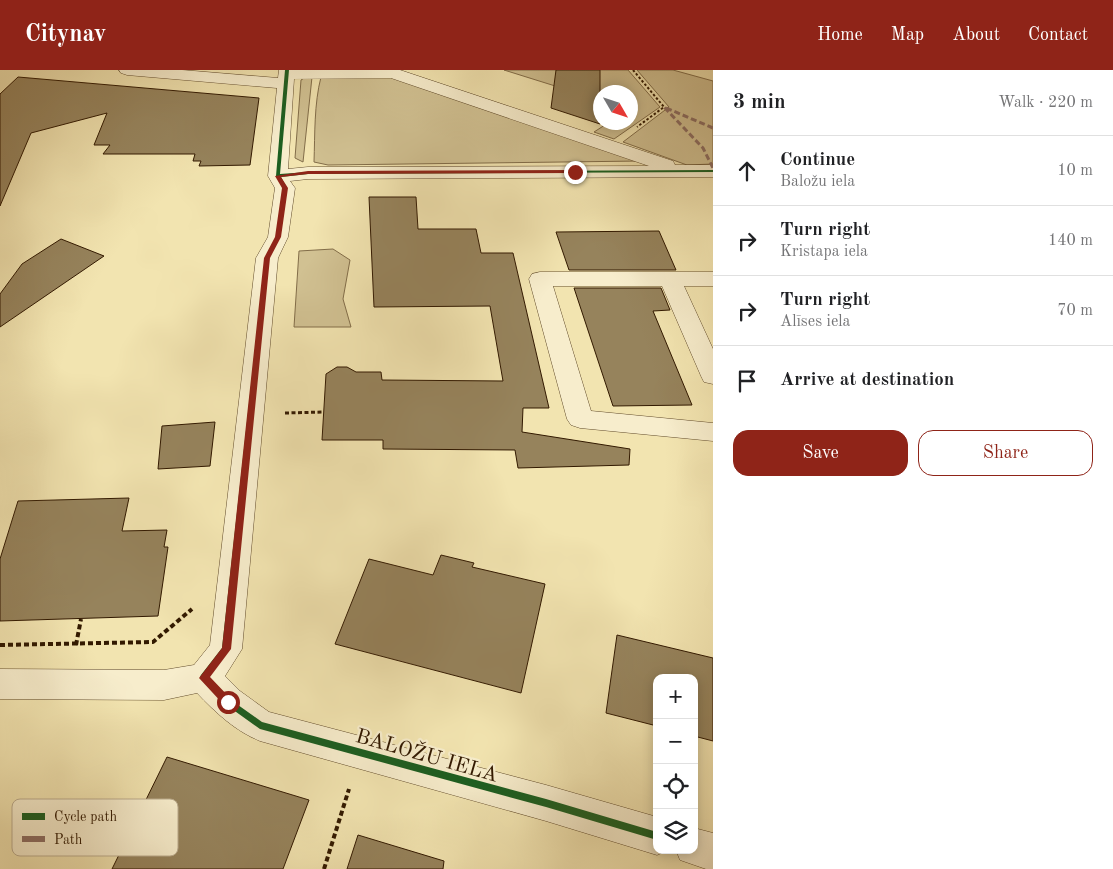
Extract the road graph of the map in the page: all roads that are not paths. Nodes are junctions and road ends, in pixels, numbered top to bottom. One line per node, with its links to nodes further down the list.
1 (127, 70): 2 (street)
2 (286, 76): 3 (street); 5 (street)
3 (684, 171): 4 (street); 5 (street)
4 (713, 171)
5 (278, 176): 10 (street)
6 (670, 279): 7 (street); 8 (street); 9 (street)
7 (713, 279)
8 (713, 376)
9 (713, 432)
10 (204, 678): 11 (street); 12 (street, BALOŽU IELA)
11 (0, 684)
12 (653, 835)
13 (698, 848): 14 (street)
14 (713, 852)

